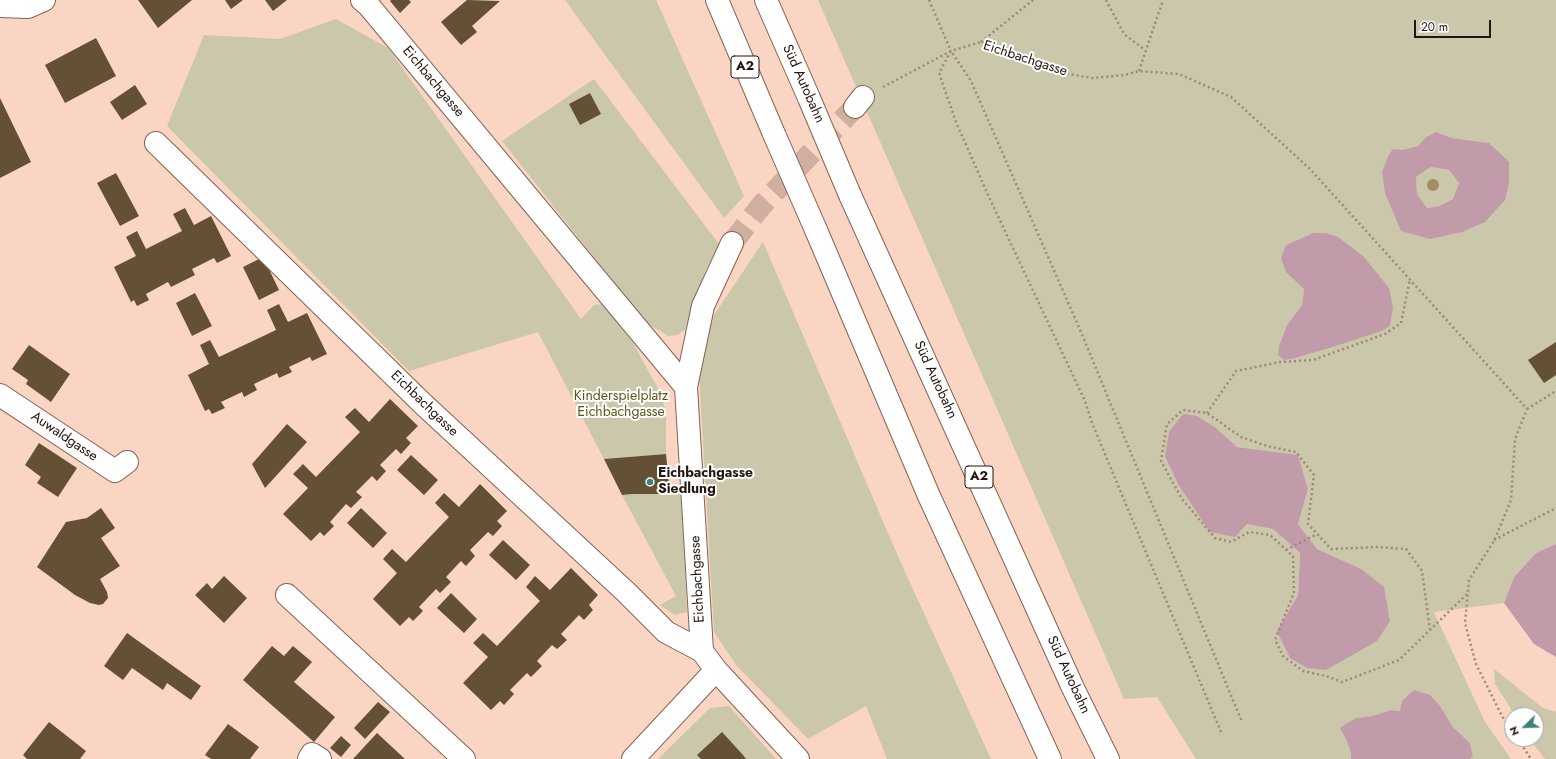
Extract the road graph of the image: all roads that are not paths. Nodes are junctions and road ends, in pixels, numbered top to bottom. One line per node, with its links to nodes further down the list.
1 (44, 0): 5 (main road)
2 (362, 0): 8 (main road, Eichbachgasse)
3 (717, 0): 19 (main road, A2, bridge)
4 (766, 0): 20 (main road, Süd Autobahn / A2, bridge)
5 (1, 6)
6 (156, 144): 12 (main road, Eichbachgasse)
7 (732, 243): 8 (main road, Eichbachgasse)
8 (686, 387): 12 (main road, Eichbachgasse)
9 (0, 395): 10 (main road, Auwaldgasse)
10 (127, 462)
11 (288, 595): 16 (main road)
12 (702, 651): 13 (main road, Eichbachgasse)
13 (716, 670): 17 (main road); 18 (main road, Eichbachgasse)
14 (309, 759): 15 (main road)
15 (320, 759)
16 (464, 759)
17 (633, 759)
18 (798, 759)
19 (1050, 759)
20 (1108, 759)

